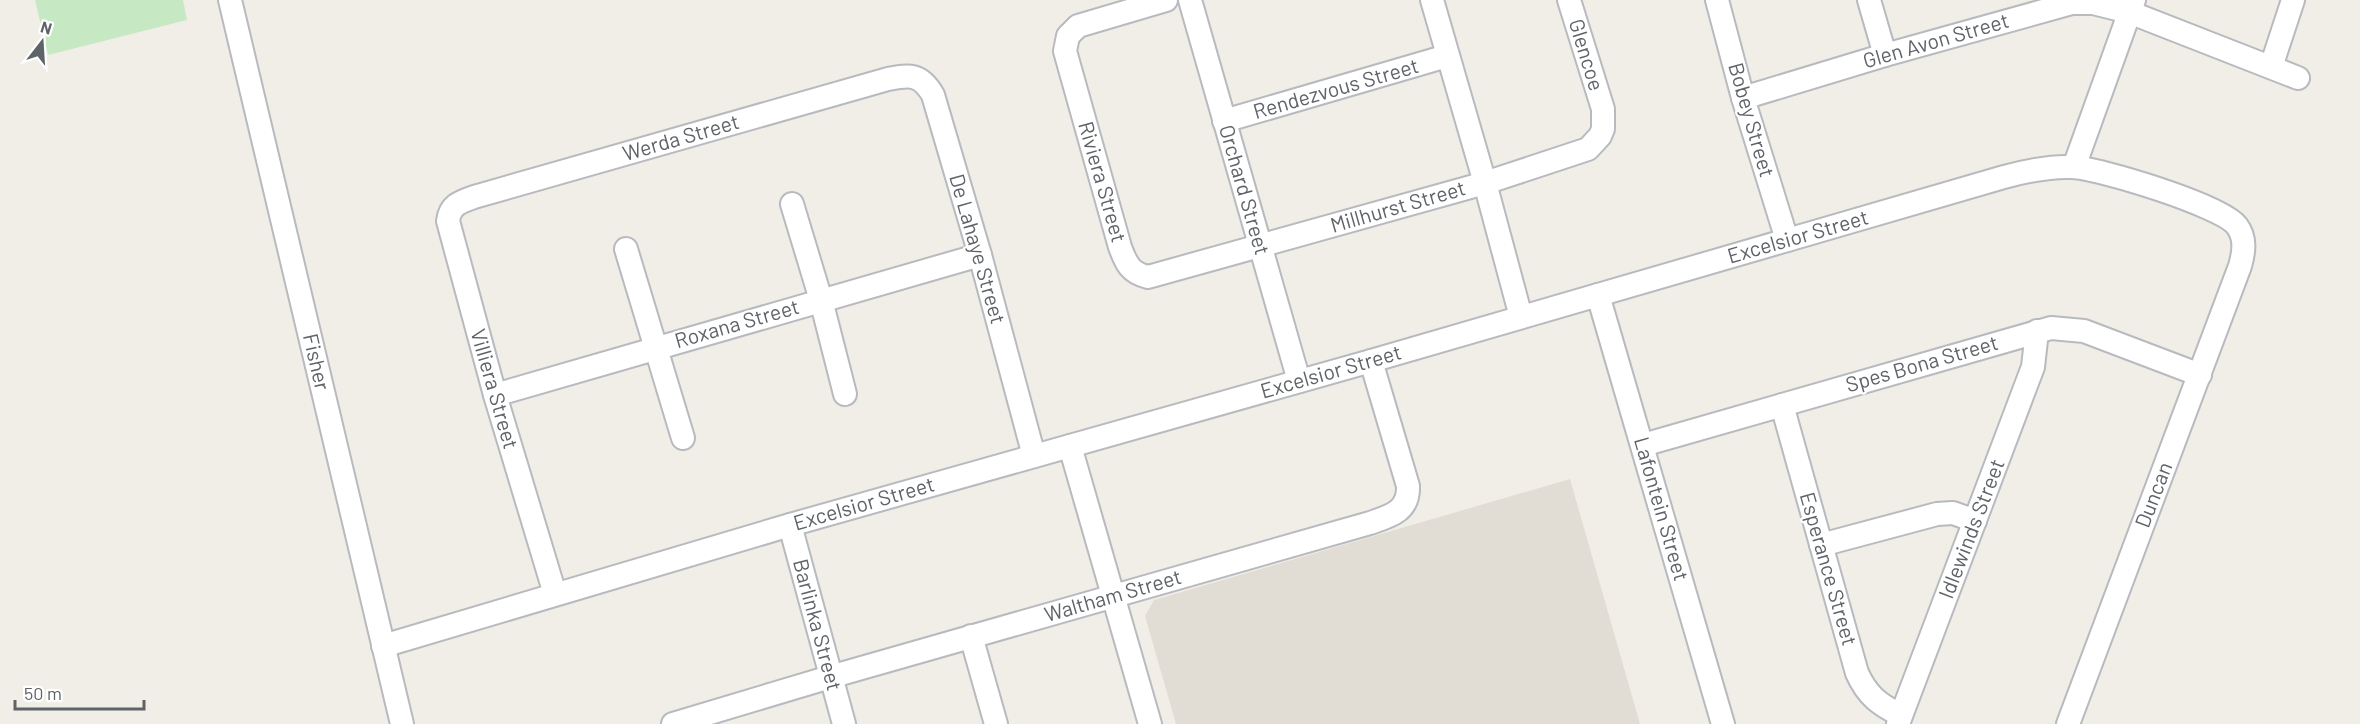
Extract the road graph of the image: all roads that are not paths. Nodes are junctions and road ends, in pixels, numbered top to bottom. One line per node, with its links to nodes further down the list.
1 (230, 0): 50 (street, Fisher)
2 (1166, 0): 28 (street, Riviera Street)
3 (1190, 0): 18 (street, Orchard Street)
4 (1432, 0): 12 (street)
5 (1569, 0): 17 (street, Glencoe)
6 (1717, 0): 16 (street, Bobey Street)
7 (1869, 0): 11 (street)
8 (2293, 0): 13 (street)
9 (2132, 6): 10 (street, Glen Avon Street); 13 (street, Glen Avon Street); 19 (street)
10 (2025, 7): 11 (street, Glen Avon Street)
11 (1885, 55): 16 (street, Glen Avon Street)
12 (1447, 56): 18 (street, Rendezvous Street); 20 (street)
13 (2271, 67): 14 (street, Glen Avon Street)
14 (2298, 78)
15 (888, 79): 21 (street, Werda Street); 26 (street, De Lahaye Street)
16 (1743, 98): 23 (street, Bobey Street)
17 (1603, 109): 20 (street, Millhurst Street)
18 (1224, 121): 24 (street, Orchard Street)
19 (2074, 167): 23 (street, Excelsior Street); 27 (street, Excelsior Street)
20 (1485, 183): 24 (street, Millhurst Street); 31 (street)
21 (474, 197): 38 (street, Villiera Street)
22 (792, 204): 30 (street)
23 (1787, 240): 29 (street, Excelsior Street)
24 (1260, 246): 28 (street, Millhurst Street); 36 (street, Orchard Street)
25 (626, 249): 33 (street)
26 (980, 255): 30 (street, Roxana Street); 43 (street, De Lahaye Street)
27 (2240, 266): 35 (street, Duncan)
28 (1164, 273)
29 (1598, 296): 31 (street, Excelsior Street); 41 (street, Lafontein Street)
30 (821, 300): 33 (street, Roxana Street); 37 (street)
31 (1521, 316): 34 (street, Excelsior Street)
32 (2037, 331): 35 (street, Spes Bona Street); 39 (street, Spes Bona Street); 44 (street, Idlewinds Street)
33 (656, 348): 38 (street, Roxana Street); 40 (street)
34 (1371, 361): 36 (street, Excelsior Street); 48 (street, Waltham Street)
35 (2199, 375): 59 (street, Duncan)
36 (1299, 381): 42 (street, Excelsior Street)
37 (845, 394)
38 (495, 395): 47 (street, Villiera Street)
39 (1782, 405): 41 (street, Spes Bona Street); 46 (street, Esperance Street)
40 (683, 438)
41 (1643, 445): 58 (street, Lafontein Street)
42 (1070, 446): 43 (street, Excelsior Street); 48 (street)
43 (1034, 456): 45 (street, Excelsior Street)
44 (1976, 521): 46 (street); 52 (street, Idlewinds Street)
45 (790, 525): 47 (street, Excelsior Street); 51 (street, Barlinka Street)
46 (1821, 545): 52 (street, Esperance Street)
47 (555, 594): 50 (street, Excelsior Street)
48 (1114, 596): 49 (street, Waltham Street); 57 (street)
49 (971, 636): 51 (street, Waltham Street); 56 (street)
50 (383, 646): 54 (street, Fisher)
51 (830, 677): 53 (street, Waltham Street); 55 (street, Barlinka Street)
52 (1900, 719)
53 (686, 722)
54 (402, 724)
55 (844, 724)
56 (996, 724)
57 (1150, 724)
58 (1723, 724)
59 (2068, 724)

